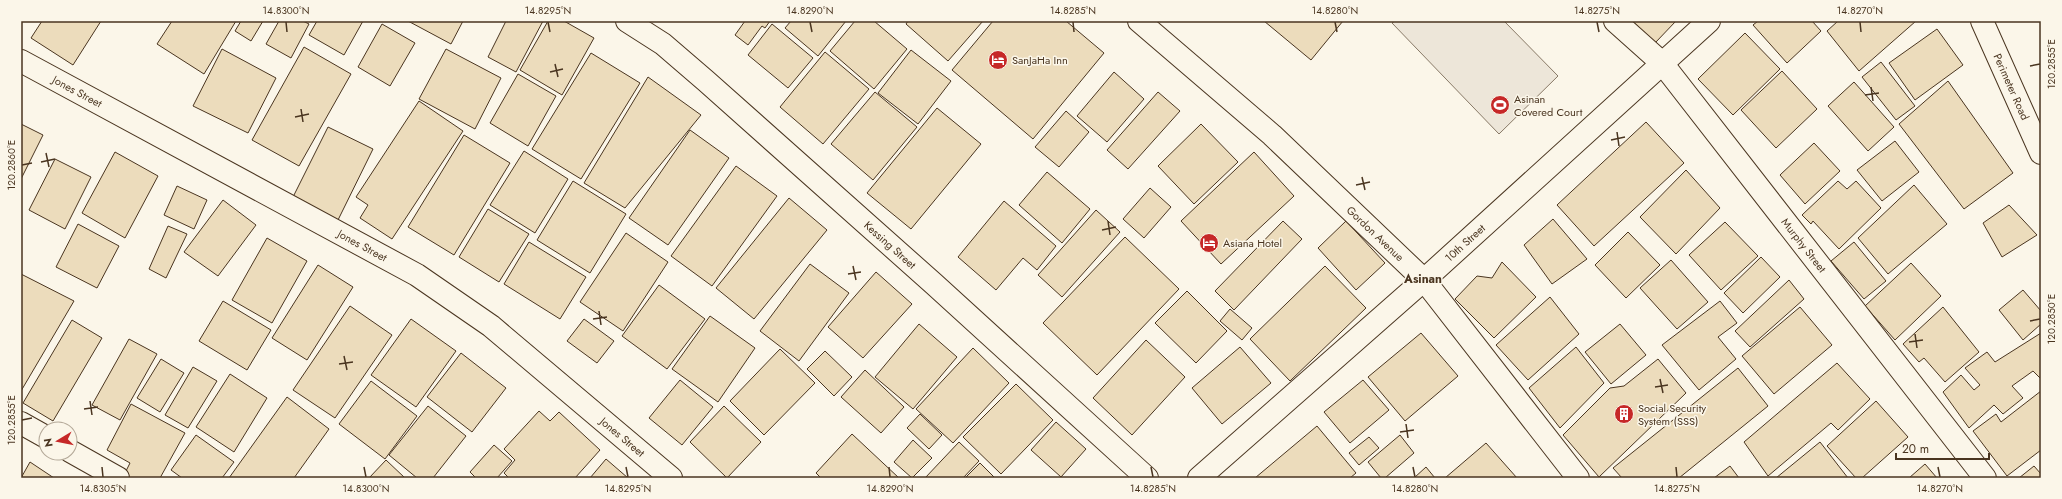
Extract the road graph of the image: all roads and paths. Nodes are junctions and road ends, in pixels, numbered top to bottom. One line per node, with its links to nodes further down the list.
1 (627, 21): 15 (street, Kessing Street)
2 (1139, 21): 9 (street, Gordon Avenue)
3 (1614, 21): 7 (street, Murphy Street)
4 (1709, 21): 7 (street, 10th Street)
5 (1982, 21): 8 (street, Perimeter Road)
6 (21, 61): 14 (street, Jones Street)
7 (1662, 63): 9 (street, 10th Street); 18 (street, Murphy Street)
8 (2041, 153)
9 (1424, 280): 16 (street, 10th Street); 17 (street, Gordon Avenue)
10 (21, 423): 11 (street)
11 (38, 433)
12 (78, 456): 13 (street)
13 (118, 478)
14 (671, 478)
15 (1147, 478)
16 (1199, 478)
17 (1578, 478)
18 (1985, 478)

